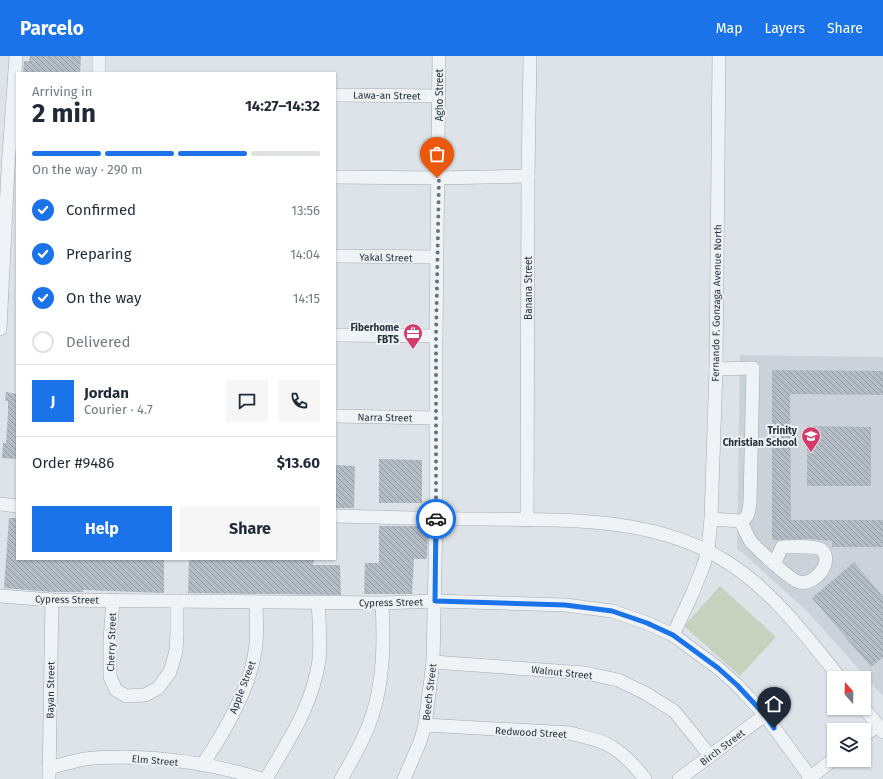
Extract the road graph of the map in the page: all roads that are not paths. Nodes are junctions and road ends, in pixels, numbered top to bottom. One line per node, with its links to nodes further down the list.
1 (16, 56): 9 (street)
2 (99, 56): 6 (street)
3 (440, 56): 8 (street, Agho Street)
4 (530, 56): 10 (street, Banana Street)
5 (719, 56): 18 (street, Fernando F. Gonzaga Avenue North)
6 (99, 72)
7 (336, 95): 8 (street, Lawa-an Street)
8 (439, 96): 12 (street, Agho Street)
9 (12, 169): 15 (street)
10 (528, 176): 12 (street); 26 (street, Banana Street)
11 (336, 177): 12 (street)
12 (439, 178): 14 (street, Agho Street)
13 (336, 256): 14 (street, Yakal Street)
14 (437, 257): 17 (street, Agho Street)
15 (0, 329)
16 (336, 335): 17 (street)
17 (436, 336): 20 (street, Agho Street)
18 (716, 369): 25 (street, Fernando F. Gonzaga Avenue North); 27 (street)
19 (336, 416): 20 (street, Narra Street)
20 (436, 418): 24 (street, Agho Street)
21 (0, 504): 22 (street)
22 (16, 506)
23 (336, 516): 24 (street)
24 (436, 519): 26 (street); 34 (street, Beech Street)
25 (711, 519): 27 (street); 28 (street, Fernando F. Gonzaga Avenue North)
26 (527, 520): 28 (street)
27 (741, 521): 29 (street)
28 (708, 550): 38 (street, Fernando F. Gonzaga Avenue North); 40 (street)
29 (774, 564)
30 (0, 596): 31 (street, Cypress Street)
31 (52, 600): 32 (street, Cypress Street); 49 (street, Bayan Street)
32 (113, 600): 33 (street, Cypress Street); 33 (street, Cherry Street)
33 (177, 600): 35 (street, Cypress Street)
34 (435, 601): 37 (street, Cypress Street); 38 (street, Cypress Street); 39 (street, Beech Street)
35 (256, 602): 36 (street, Cypress Street); 48 (street, Apple Street)
36 (318, 602): 37 (street, Cypress Street); 52 (street)
37 (382, 603): 53 (street)
38 (673, 635): 41 (street, Cypress Street)
39 (433, 662): 43 (street, Beech Street); 46 (street, Walnut Street)
40 (834, 671)
41 (765, 715): 46 (street, Birch Street); 50 (street, Cypress Street)
42 (870, 715): 44 (street)
43 (425, 725): 54 (street, Beech Street); 55 (street, Redwood Street)
44 (880, 728): 45 (street)
45 (871, 732)
46 (710, 756): 56 (street, Birch Street)
47 (827, 764): 50 (street)
48 (202, 765): 49 (street, Elm Street); 51 (street, Elm Street)
49 (49, 774)
50 (809, 778)
51 (261, 779)
52 (266, 779)
53 (342, 779)
54 (404, 779)
55 (646, 779)
56 (679, 779)

